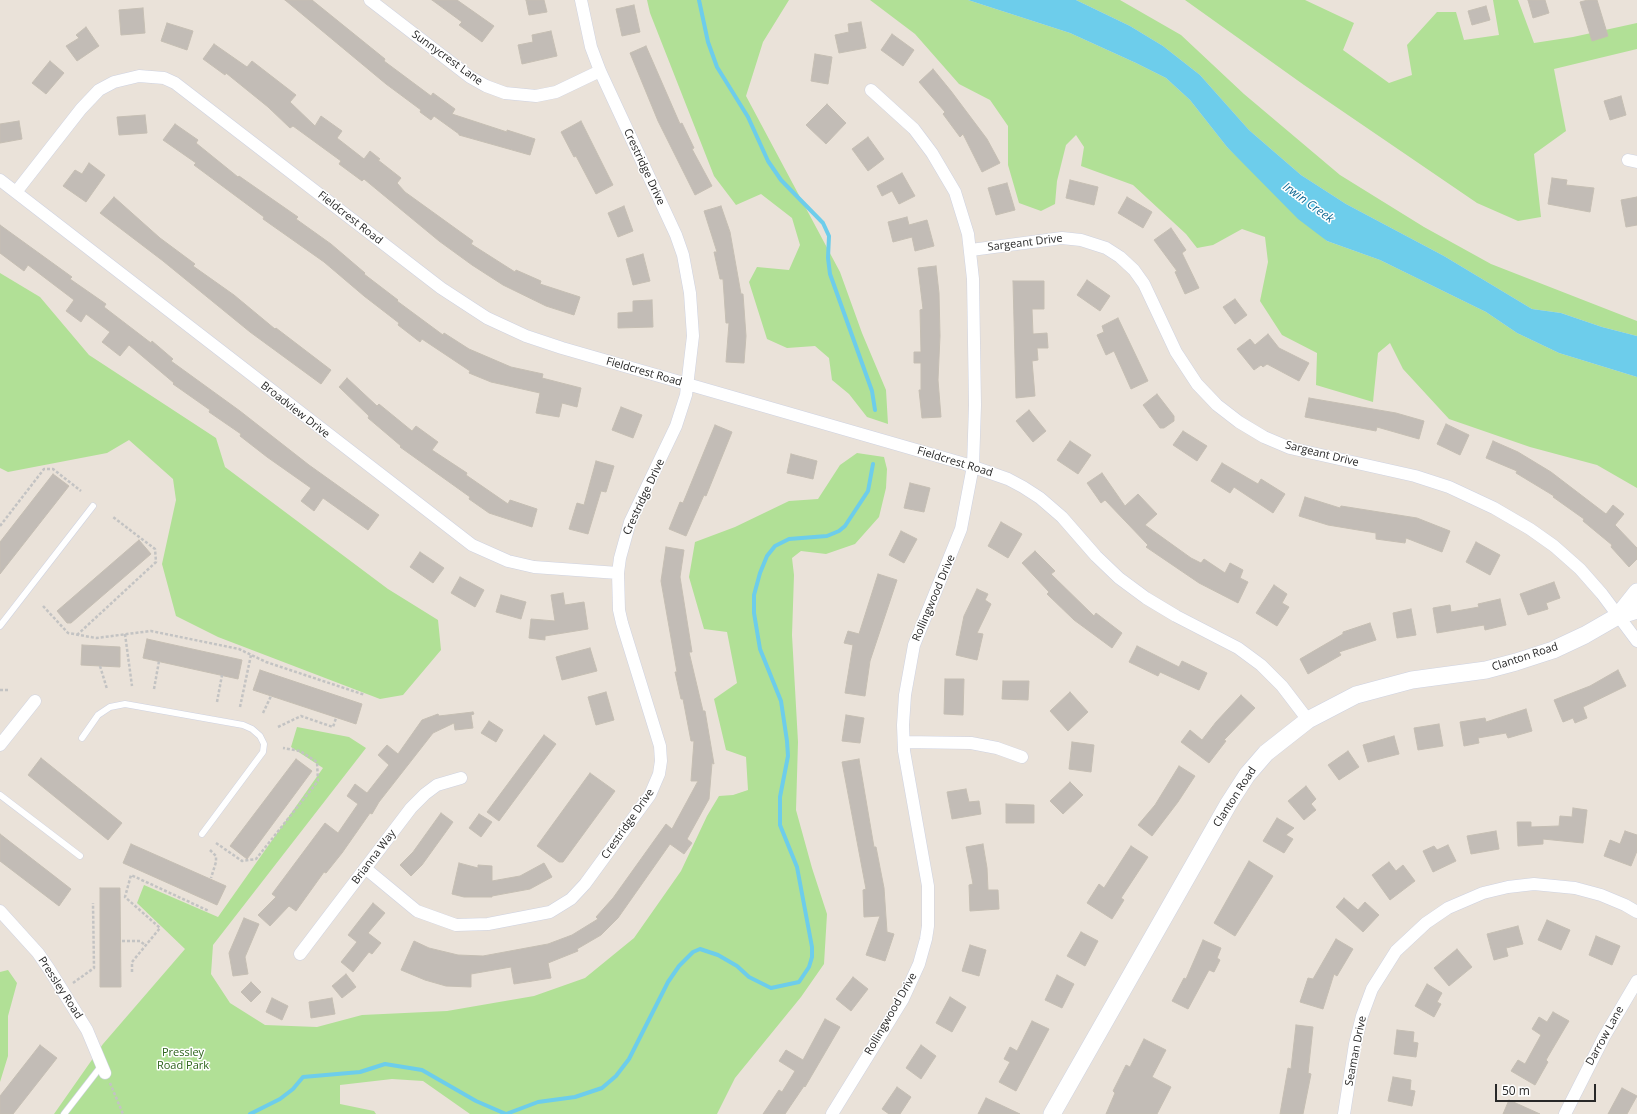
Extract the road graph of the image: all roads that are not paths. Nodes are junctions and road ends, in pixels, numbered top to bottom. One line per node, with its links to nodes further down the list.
1 (370, 0): 3 (street, Sunnycrest Lane)
2 (581, 0): 3 (street, Crestridge Drive)
3 (600, 71): 8 (street, Crestridge Drive)
4 (871, 90): 7 (street, Rollingwood Drive)
5 (0, 180): 6 (street, Broadview Drive)
6 (16, 192): 8 (street, Fieldcrest Road); 11 (street, Broadview Drive)
7 (971, 250): 9 (street, Rollingwood Drive); 14 (street, Sargeant Drive)
8 (688, 385): 9 (street, Fieldcrest Road); 11 (street, Crestridge Drive)
9 (973, 466): 18 (street, Fieldcrest Road); 20 (street, Rollingwood Drive)
10 (93, 506): 15 (lane)
11 (618, 573): 27 (street, Crestridge Drive)
12 (1637, 592): 14 (main road, Clanton Road)
13 (1637, 610): 14 (main road, Clanton Road)
14 (1618, 616): 16 (street, Sargeant Drive); 18 (main road, Clanton Road)
15 (0, 626)
16 (1637, 641)
17 (35, 701): 21 (street)
18 (1308, 720): 35 (main road, Clanton Road)
19 (82, 738): 25 (lane)
20 (904, 742): 22 (street); 34 (street, Rollingwood Drive)
21 (0, 745)
22 (1022, 757)
23 (461, 778): 27 (street, Brianna Way)
24 (0, 795): 26 (lane)
25 (202, 834)
26 (80, 856)
27 (365, 868): 30 (street, Brianna Way)
28 (0, 911): 32 (street, Pressley Road)
29 (1637, 912): 36 (street, Seaman Drive)
30 (300, 954)
31 (1637, 981): 37 (street, Darrow Lane)
32 (104, 1069): 33 (lane)
33 (64, 1114)
34 (832, 1114)
35 (1052, 1114)
36 (1344, 1114)
37 (1565, 1114)

